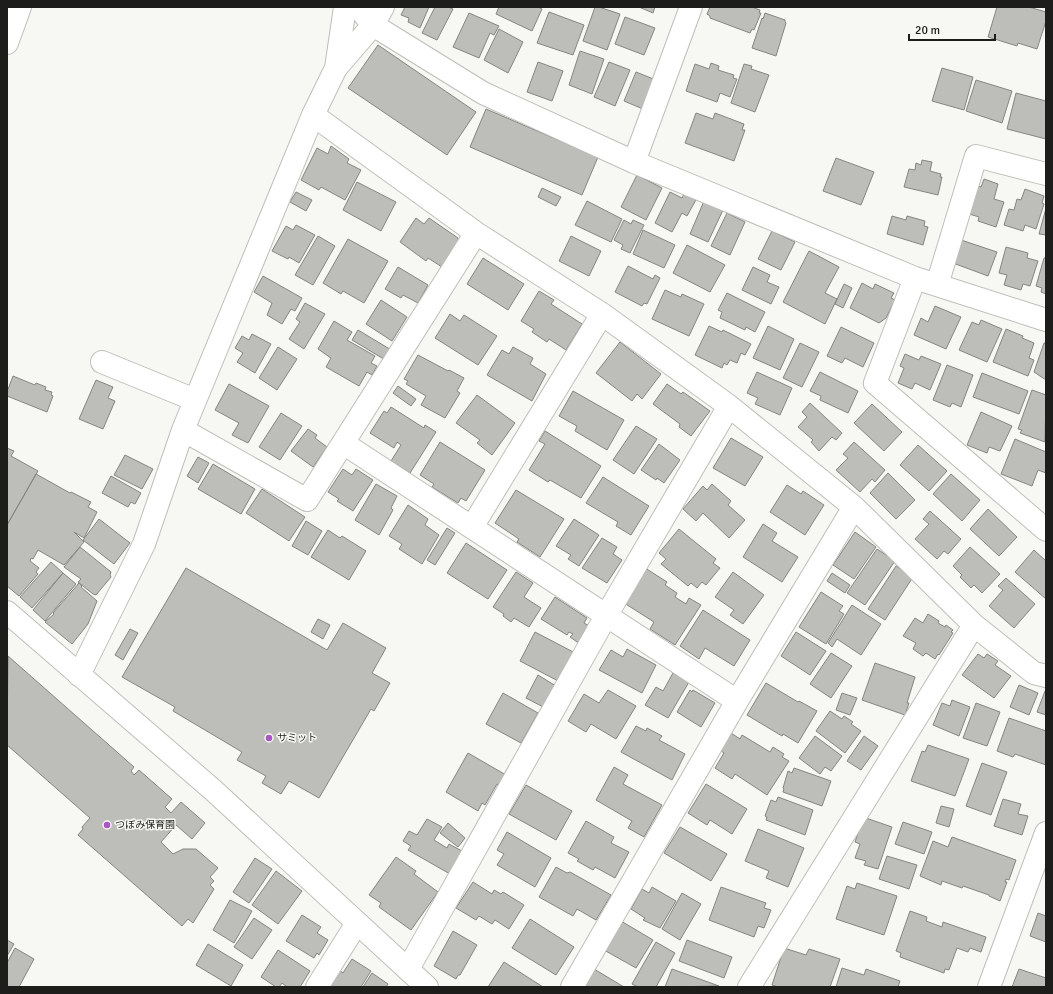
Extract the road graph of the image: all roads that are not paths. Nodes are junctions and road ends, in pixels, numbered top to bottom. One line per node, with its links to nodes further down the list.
1 (20, 7): 6 (street)
2 (345, 7): 7 (street)
3 (358, 7): 5 (street)
4 (691, 7): 9 (street)
5 (378, 16): 7 (street); 9 (street)
6 (7, 43)
7 (336, 68): 8 (street)
8 (313, 115): 11 (street); 17 (street)
9 (634, 162): 12 (street)
10 (1046, 174): 13 (street)
11 (476, 233): 14 (street); 20 (street)
12 (915, 278): 13 (street); 23 (street)
13 (937, 285): 15 (street)
14 (602, 314): 18 (street); 22 (street)
15 (1046, 320)
16 (102, 362): 17 (street)
17 (195, 400): 19 (street)
18 (729, 406): 21 (street); 25 (street)
19 (183, 430): 20 (street); 27 (street)
20 (343, 443): 22 (street)
21 (854, 507): 26 (street); 29 (street)
22 (472, 527): 25 (street)
23 (1046, 530)
24 (7, 612): 27 (street)
25 (606, 616): 29 (street); 32 (street)
26 (974, 625): 28 (street); 36 (street)
27 (79, 675): 31 (street)
28 (1046, 676)
29 (737, 701): 35 (street)
30 (1046, 833): 37 (street)
31 (357, 923): 32 (street); 33 (street)
32 (408, 970): 34 (street)
33 (317, 987)
34 (427, 987)
35 (572, 987)
36 (749, 987)
37 (989, 987)

